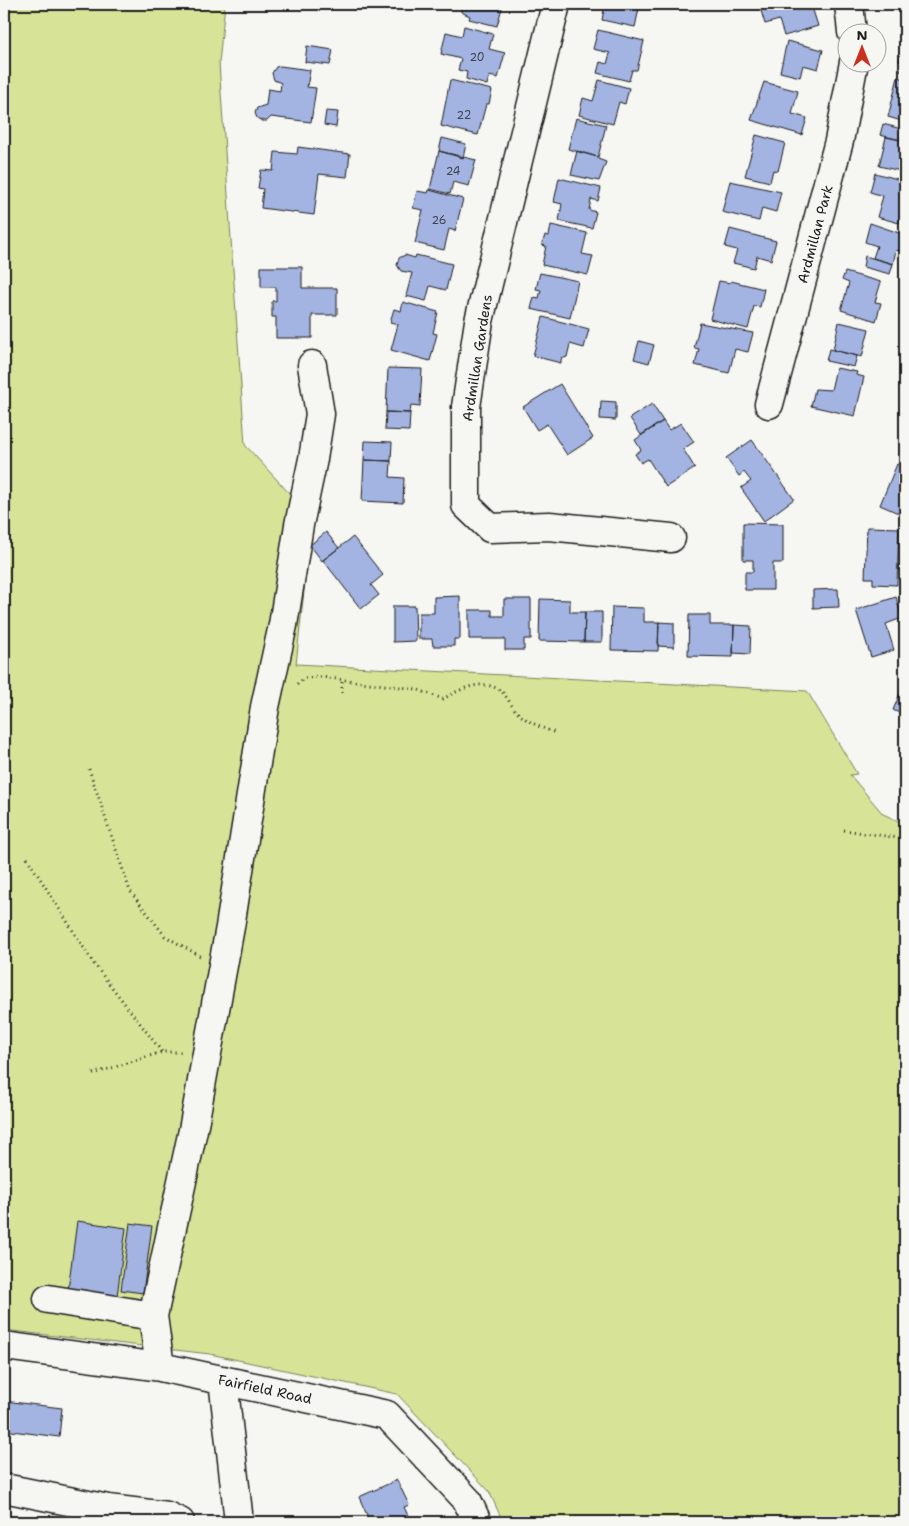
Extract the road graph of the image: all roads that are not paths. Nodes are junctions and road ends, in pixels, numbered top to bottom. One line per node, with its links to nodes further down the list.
1 (556, 4): 7 (street, Ardmillan Gardens)
2 (850, 4): 3 (street)
3 (851, 22)
4 (852, 72): 6 (street, Ardmillan Park)
5 (312, 365): 9 (street)
6 (769, 404)
7 (671, 538)
8 (48, 1299): 9 (street)
9 (152, 1316): 11 (street)
10 (4, 1346): 11 (street, Fairfield Road)
11 (160, 1366): 12 (street, Fairfield Road)
12 (223, 1380): 15 (street); 16 (street, Fairfield Road)
13 (4, 1488): 14 (street)
14 (180, 1522)
15 (239, 1522)
16 (477, 1522)

